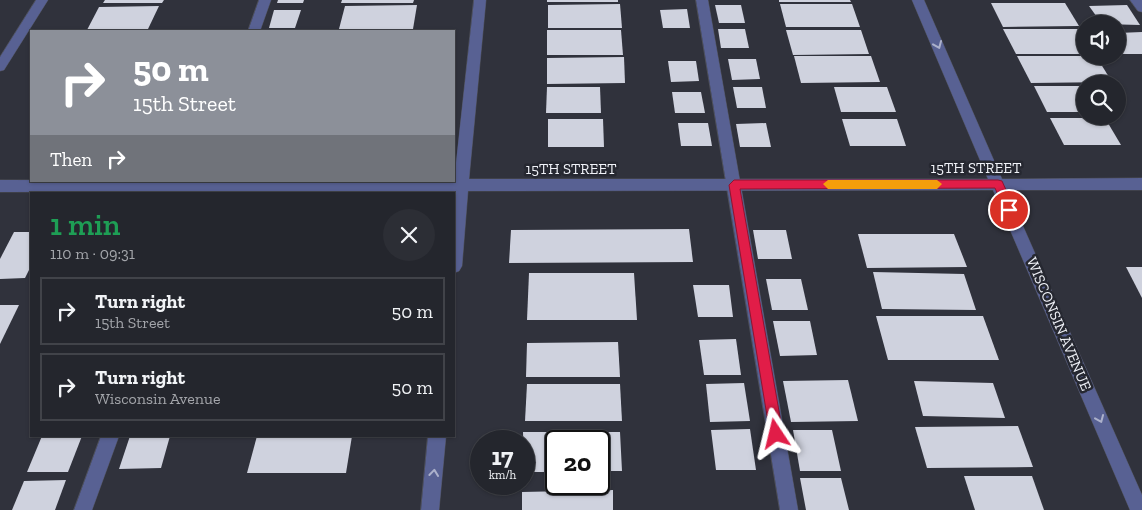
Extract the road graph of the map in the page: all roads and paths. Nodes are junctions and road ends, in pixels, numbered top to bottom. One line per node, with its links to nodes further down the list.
1 (42, 0): 9 (street)
2 (265, 0): 8 (street)
3 (480, 0): 12 (street)
4 (702, 0): 13 (street)
5 (918, 0): 10 (street, WISCONSIN AVENUE, one-way to 10)
6 (1136, 0): 7 (street)
7 (1142, 8)
8 (254, 30)
9 (0, 67)
10 (998, 184): 11 (street, 15TH STREET); 13 (street, 15TH STREET); 22 (street, WISCONSIN AVENUE, one-way to 22)
11 (1142, 184)
12 (462, 185): 13 (street, 15TH STREET); 15 (street, 15TH STREET); 16 (street)
13 (734, 185): 21 (street)
14 (0, 186): 15 (street, 15TH STREET)
15 (199, 187)
16 (455, 256)
17 (110, 437): 19 (street)
18 (437, 437): 20 (street, one-way to 18)
19 (84, 510)
20 (430, 510)
21 (789, 510)
22 (1139, 510)

